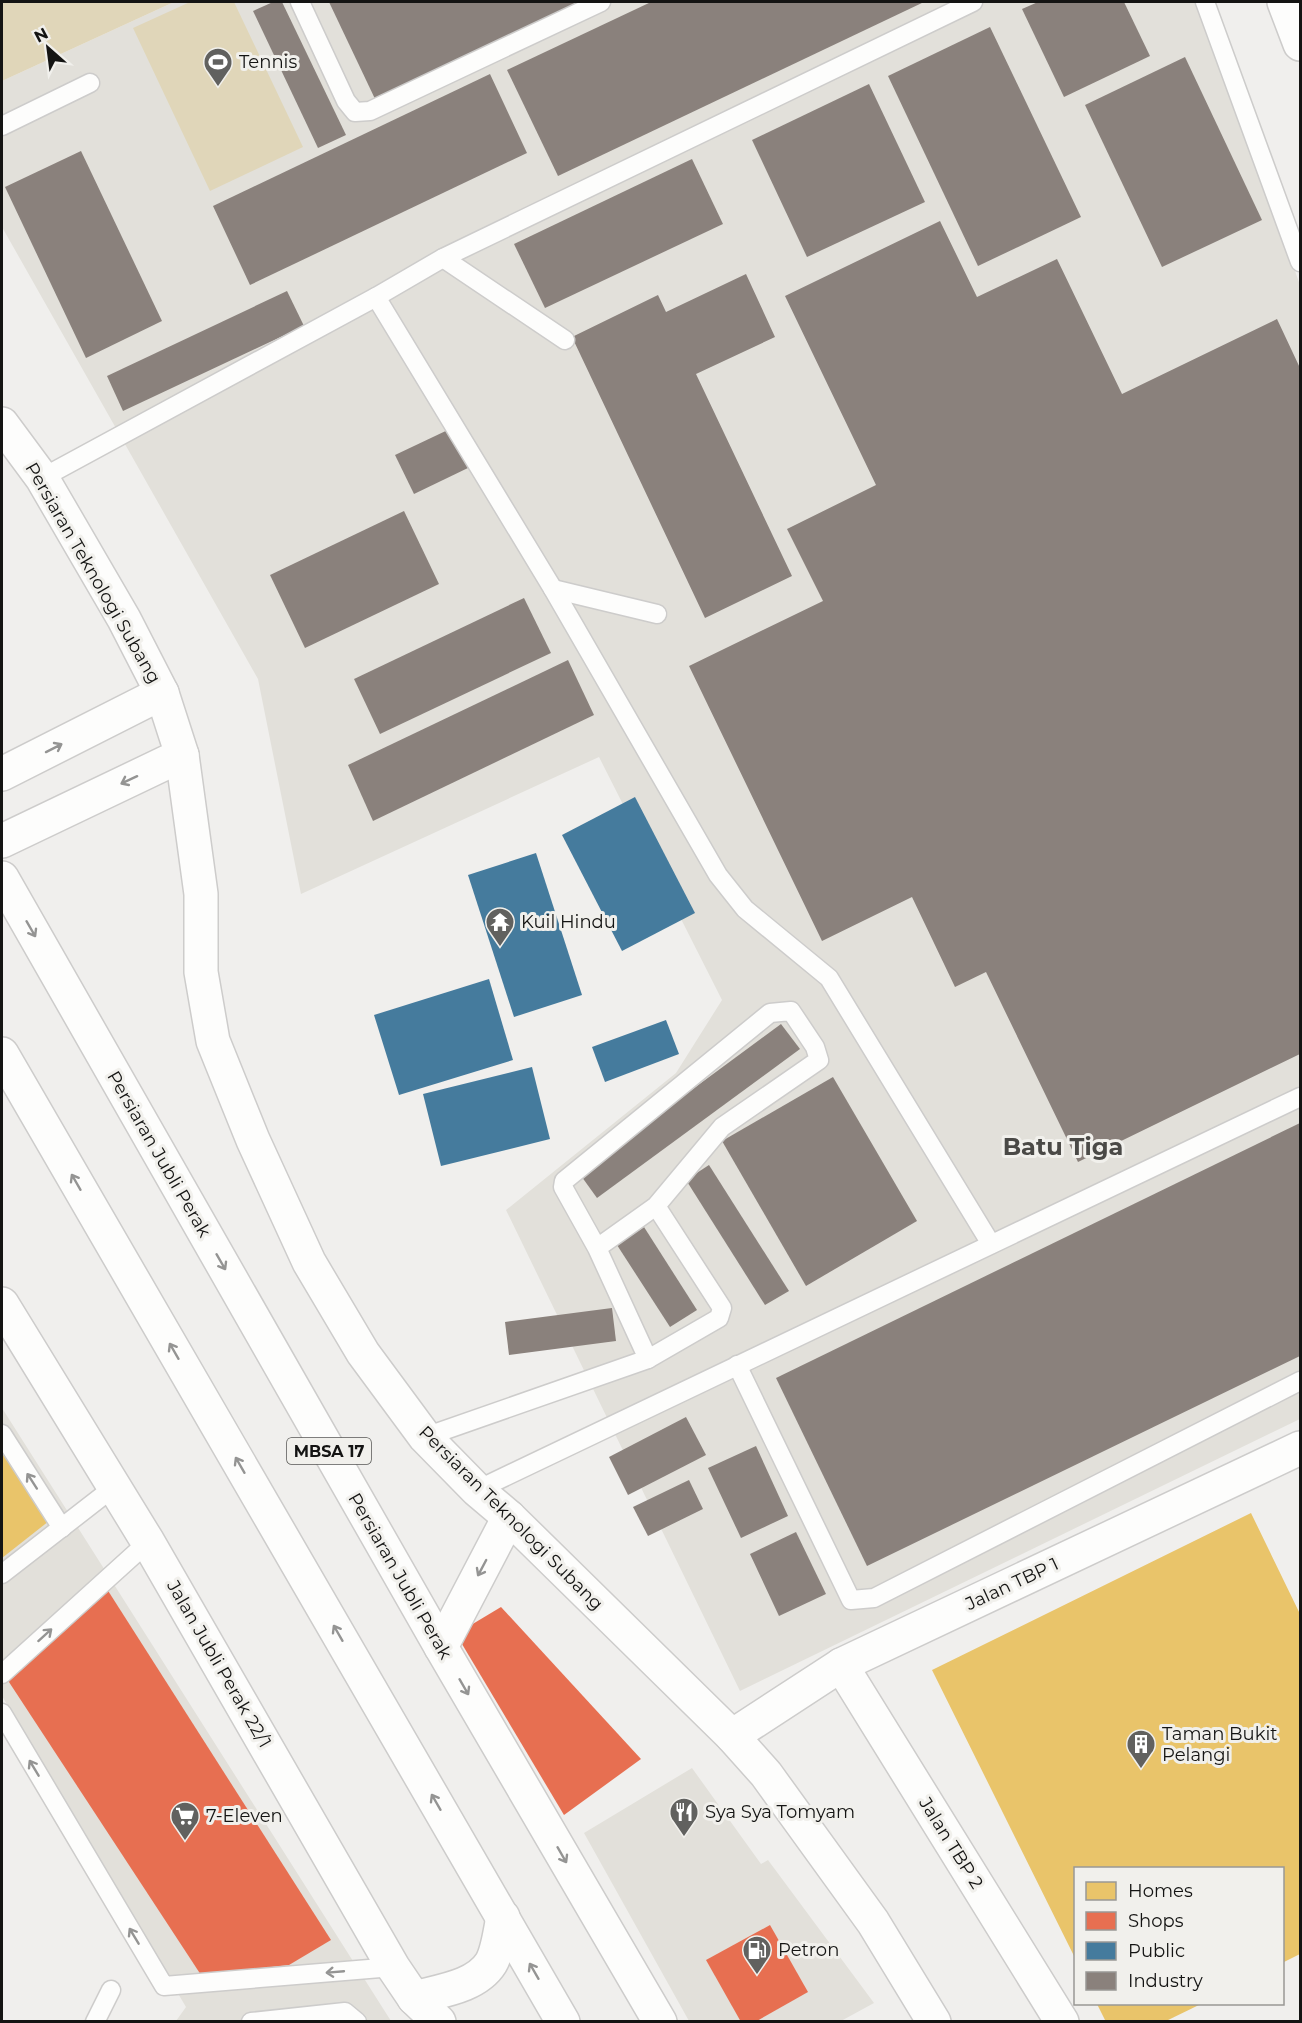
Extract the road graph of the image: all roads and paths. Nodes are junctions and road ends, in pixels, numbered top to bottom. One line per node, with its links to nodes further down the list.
1 (300, 2): 2 (lane)
2 (601, 2)
3 (973, 2): 9 (lane)
4 (1205, 2): 10 (lane)
5 (1284, 2): 6 (street)
6 (1300, 44)
7 (90, 83): 8 (lane)
8 (2, 126)
9 (443, 258): 11 (lane); 12 (lane)
10 (1300, 262)
11 (376, 297): 14 (lane); 15 (lane)
12 (565, 340)
13 (2, 424): 14 (street, Persiaran Teknologi Subang)
14 (42, 478): 17 (street, Persiaran Teknologi Subang)
15 (553, 589): 16 (lane); 25 (lane)
16 (657, 614)
17 (162, 693): 18 (street, Persiaran Teknologi Subang); 19 (street, one-way to 17)
18 (182, 755): 20 (street, one-way to 20); 32 (street, Persiaran Teknologi Subang)
19 (2, 774)
20 (2, 841)
21 (2, 878): 40 (street, Persiaran Jubli Perak / MBSA 17, one-way to 40)
22 (2, 1054): 45 (street, one-way to 22)
23 (1300, 1097): 25 (lane)
24 (656, 1206): 26 (lane); 26 (lane); 28 (lane)
25 (991, 1244): 29 (lane)
26 (597, 1248): 28 (lane)
27 (2, 1304): 34 (street, Jalan Jubli Perak 22/1)
28 (648, 1359): 32 (lane)
29 (737, 1365): 30 (lane); 35 (lane)
30 (1300, 1381)
31 (2, 1434): 37 (lane, one-way to 31)
32 (425, 1437): 35 (street, Persiaran Teknologi Subang)
33 (1298, 1455): 41 (street, Jalan TBP 1)
34 (114, 1487): 37 (lane); 38 (street, Jalan Jubli Perak 22/1)
35 (477, 1490): 36 (street, Persiaran Teknologi Subang)
36 (509, 1516): 40 (street, one-way to 40); 44 (street, Persiaran Teknologi Subang)
37 (62, 1528): 39 (lane)
38 (148, 1542): 42 (lane, one-way to 38); 46 (street, Jalan Jubli Perak 22/1)
39 (2, 1574)
40 (441, 1647): 54 (street, Persiaran Jubli Perak / MBSA 17, one-way to 54)
41 (840, 1665): 44 (street, Jalan TBP 1); 56 (street, Jalan TBP 2)
42 (2, 1674)
43 (2, 1713): 46 (lane, one-way to 43)
44 (732, 1736): 55 (street, Persiaran Teknologi Subang)
45 (503, 1917): 48 (street); 53 (street, one-way to 45)
46 (393, 1967): 48 (street, Jalan Jubli Perak 22/1)
47 (111, 1990): 49 (lane)
48 (414, 1998): 52 (street, Jalan Jubli Perak 22/1)
49 (95, 2022)
50 (251, 2022): 51 (lane)
51 (357, 2022)
52 (439, 2022)
53 (563, 2022)
54 (660, 2022)
55 (934, 2022)
56 (1062, 2022)

